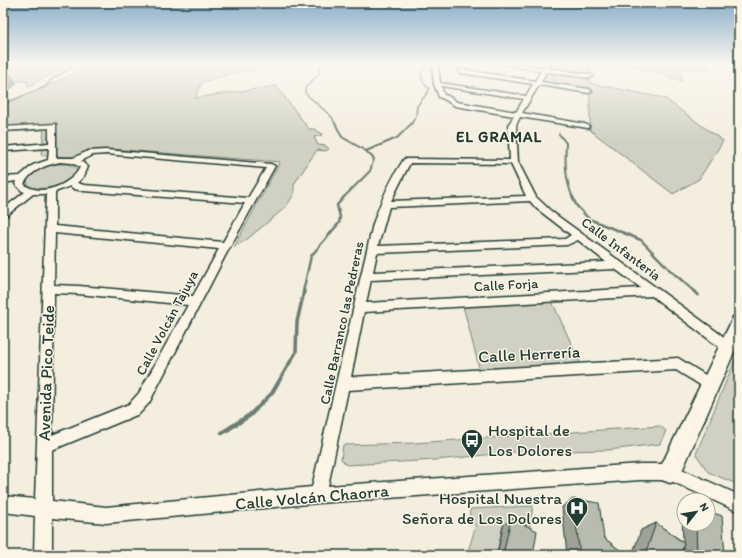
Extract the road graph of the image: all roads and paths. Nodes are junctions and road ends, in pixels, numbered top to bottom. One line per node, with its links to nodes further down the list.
1 (439, 90): 7 (street)
2 (450, 90): 7 (street)
3 (498, 90): 8 (street)
4 (533, 90): 8 (street)
5 (583, 90): 6 (street)
6 (589, 91)
7 (446, 97): 9 (street)
8 (528, 98): 9 (street)
9 (518, 115): 10 (street); 16 (street)
10 (584, 126)
11 (3, 129): 12 (street)
12 (52, 145): 13 (street); 15 (street)
13 (3, 149)
14 (74, 161): 15 (street); 19 (street); 23 (street, Calle Volcán Tajuya)
15 (52, 162): 17 (street)
16 (514, 162): 22 (street, Calle Infantería); 24 (street, Calle Barranco las Pedreras)
17 (21, 178): 18 (street); 21 (street)
18 (3, 180)
19 (71, 183): 20 (street); 23 (street)
20 (51, 191): 21 (street); 26 (street, Avenida Pico Teide)
21 (31, 192): 25 (street)
22 (532, 198): 24 (street); 27 (street, Calle Infantería)
23 (251, 201): 28 (street, Calle Volcán Tajuya)
24 (384, 204): 29 (street, Calle Barranco las Pedreras)
25 (3, 214)
26 (51, 229): 28 (street); 32 (street, Avenida Pico Teide)
27 (578, 236): 29 (street); 30 (street, Calle Infantería)
28 (226, 246): 34 (street, Calle Volcán Tajuya)
29 (373, 250): 31 (street, Calle Barranco las Pedreras)
30 (617, 265): 31 (street); 33 (street, Calle Infantería)
31 (367, 276): 35 (street, Calle Barranco las Pedreras)
32 (49, 289): 34 (street); 40 (street, Avenida Pico Teide)
33 (653, 292): 35 (street, Calle Forja); 37 (street, Calle Infantería)
34 (195, 301): 40 (street, Calle Volcán Tajuya)
35 (361, 308): 38 (street, Calle Barranco las Pedreras)
36 (739, 322): 37 (street)
37 (727, 346): 39 (street)
38 (344, 384): 39 (street, Calle Herrería); 42 (street, Calle Barranco las Pedreras)
39 (710, 385): 41 (street)
40 (44, 446): 45 (street, Avenida Pico Teide)
41 (670, 472): 42 (street, Calle Volcán Chaorra); 44 (street)
42 (318, 496): 45 (street, Calle Volcán Chaorra)
43 (3, 504): 45 (street, Calle Volcán Chaorra)
44 (739, 504)
45 (43, 508): 46 (street, Avenida Pico Teide)
46 (43, 555)

